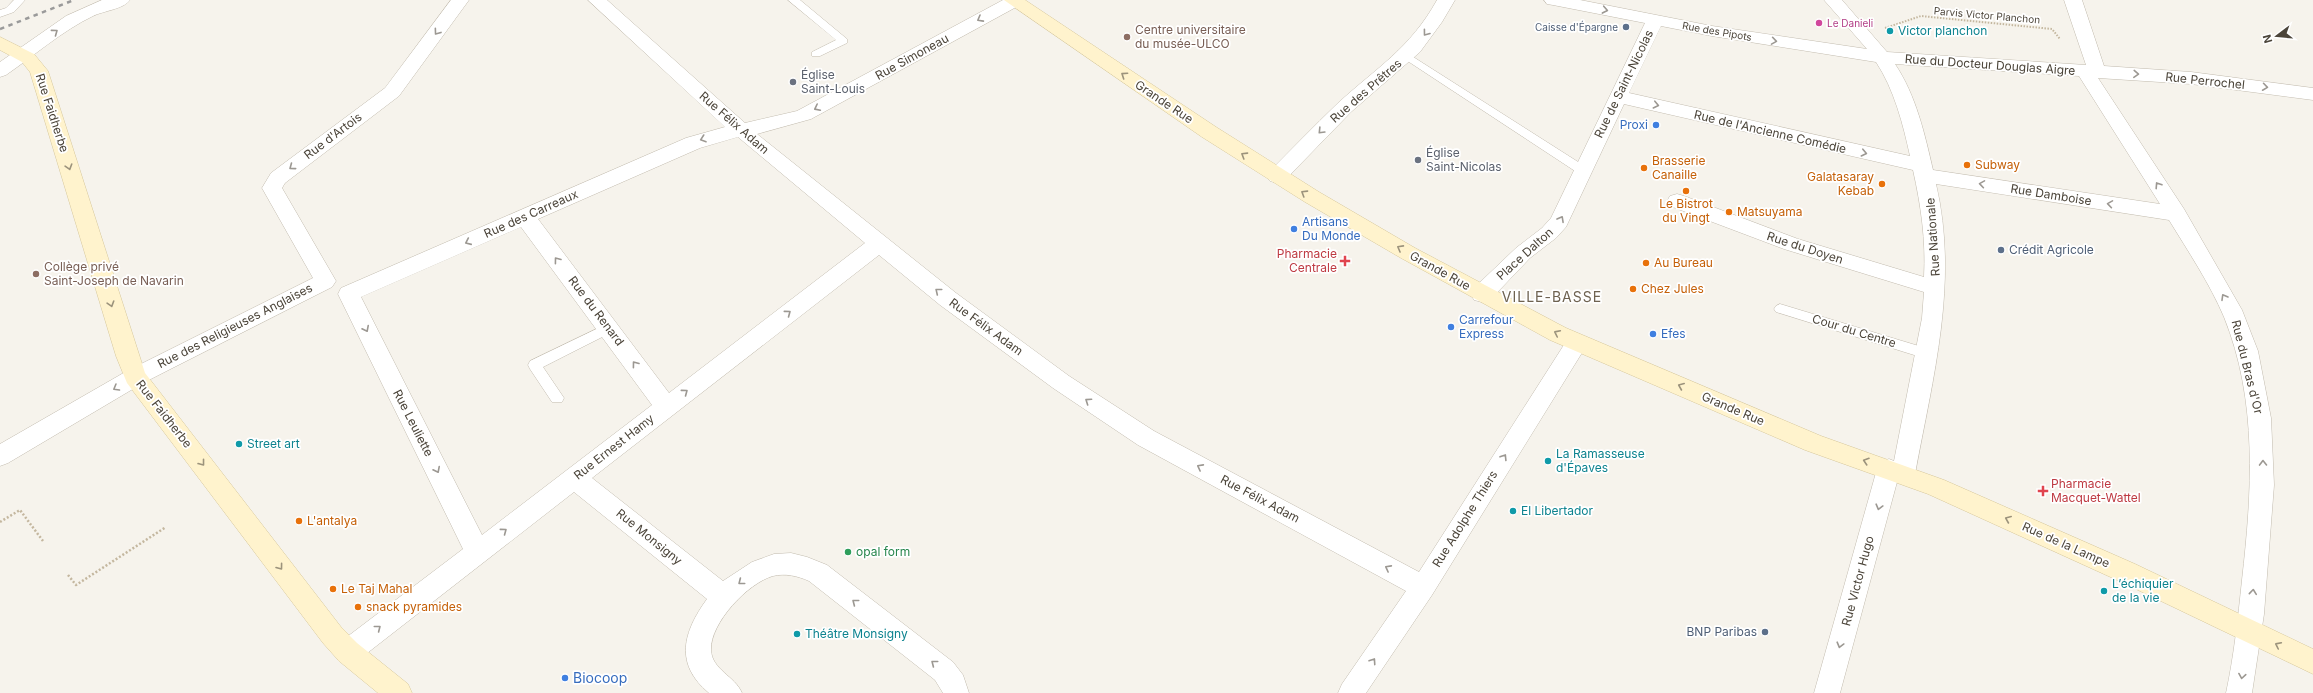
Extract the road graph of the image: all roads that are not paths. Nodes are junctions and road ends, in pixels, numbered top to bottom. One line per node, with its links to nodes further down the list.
1 (20, 0): 11 (lane)
2 (121, 0): 13 (street, one-way to 2)
3 (460, 0): 30 (street, Rue d'Artois, one-way to 30)
4 (597, 0): 21 (street, Rue Félix Adam)
5 (793, 0): 14 (lane)
6 (1014, 0): 21 (street, Rue Simoneau, one-way to 21); 25 (main road, Grande Rue, one-way to 6)
7 (1446, 0): 15 (street, Rue des Prêtres, one-way to 15)
8 (1553, 0): 12 (street, Rue des Pipots, one-way to 12)
9 (1833, 0): 16 (street, Rue Nationale)
10 (2073, 0): 17 (street, Rue du Bras d'Or)
11 (0, 14)
12 (1655, 20): 16 (street, Rue des Pipots, one-way to 16); 20 (street, Rue de Saint-Nicolas)
13 (10, 48): 18 (street); 38 (main road, Rue Faidherbe, one-way to 38)
14 (816, 54)
15 (1406, 56): 23 (lane); 25 (street, Rue des Prêtres, one-way to 25)
16 (1883, 57): 17 (street, Rue du Docteur Douglas Aigre); 24 (street, Rue Nationale)
17 (2091, 67): 19 (street, Rue Perrochel, one-way to 19); 27 (street, Rue du Bras d'Or, one-way to 17)
18 (0, 71)
19 (2313, 94)
20 (1618, 97): 22 (street, Rue de Saint-Nicolas); 24 (street, Rue de l'Ancienne Comédie, one-way to 24)
21 (741, 130): 28 (street, Rue des Carreaux, one-way to 28); 29 (street, Rue Félix Adam)
22 (1593, 147): 23 (street, Place Dalton)
23 (1582, 170): 33 (street, Place Dalton, one-way to 23)
24 (1924, 170): 27 (street, Rue Damboise, one-way to 24); 31 (street, Rue Nationale)
25 (1277, 176): 33 (main road, Grande Rue, one-way to 25)
26 (1677, 201): 31 (street, Rue du Doyen)
27 (2177, 214): 47 (street, Rue du Bras d'Or, one-way to 27)
28 (525, 216): 32 (street, Rue des Carreaux, one-way to 32); 35 (street, Rue du Renard, one-way to 28)
29 (880, 243): 40 (street, Rue Ernest Hamy, one-way to 29); 45 (street, Rue Félix Adam, one-way to 29)
30 (325, 281): 32 (street); 38 (street, Rue des Religieuses Anglaises)
31 (1936, 288): 37 (street, Rue Nationale)
32 (348, 294): 44 (street, Rue Leuliette, one-way to 44)
33 (1482, 294): 36 (main road, Grande Rue, one-way to 33)
34 (1780, 309): 37 (lane, Cour du Centre)
35 (609, 328): 39 (lane); 40 (street, Rue du Renard, one-way to 35)
36 (1577, 343): 42 (main road, Grande Rue, one-way to 36); 45 (street, Rue Adolphe Thiers, one-way to 36)
37 (1927, 354): 42 (street, Rue Nationale)
38 (135, 377): 41 (street, Rue des Religieuses Anglaises, one-way to 41); 48 (main road, Rue Faidherbe, one-way to 48)
39 (557, 398)
40 (666, 406): 43 (street, Rue Ernest Hamy)
41 (0, 456)
42 (1896, 471): 47 (main road, Rue de la Lampe, one-way to 42); 54 (street, Rue Victor Hugo, one-way to 54)
43 (574, 478): 44 (street, Rue Ernest Hamy, one-way to 43); 46 (street, Rue Monsigny)
44 (477, 551): 48 (street, Rue Ernest Hamy, one-way to 44)
45 (1423, 586): 53 (street, Rue Adolphe Thiers, one-way to 45)
46 (724, 597): 51 (street); 52 (street, one-way to 46)
47 (2248, 631): 49 (main road, Rue de la Lampe, one-way to 47); 55 (street, Rue du Bras d'Or, one-way to 55)
48 (348, 652): 50 (main road, Rue Faidherbe)
49 (2313, 662)
50 (399, 693)
51 (729, 693)
52 (956, 693)
53 (1351, 693)
54 (1827, 693)
55 (2239, 693)

